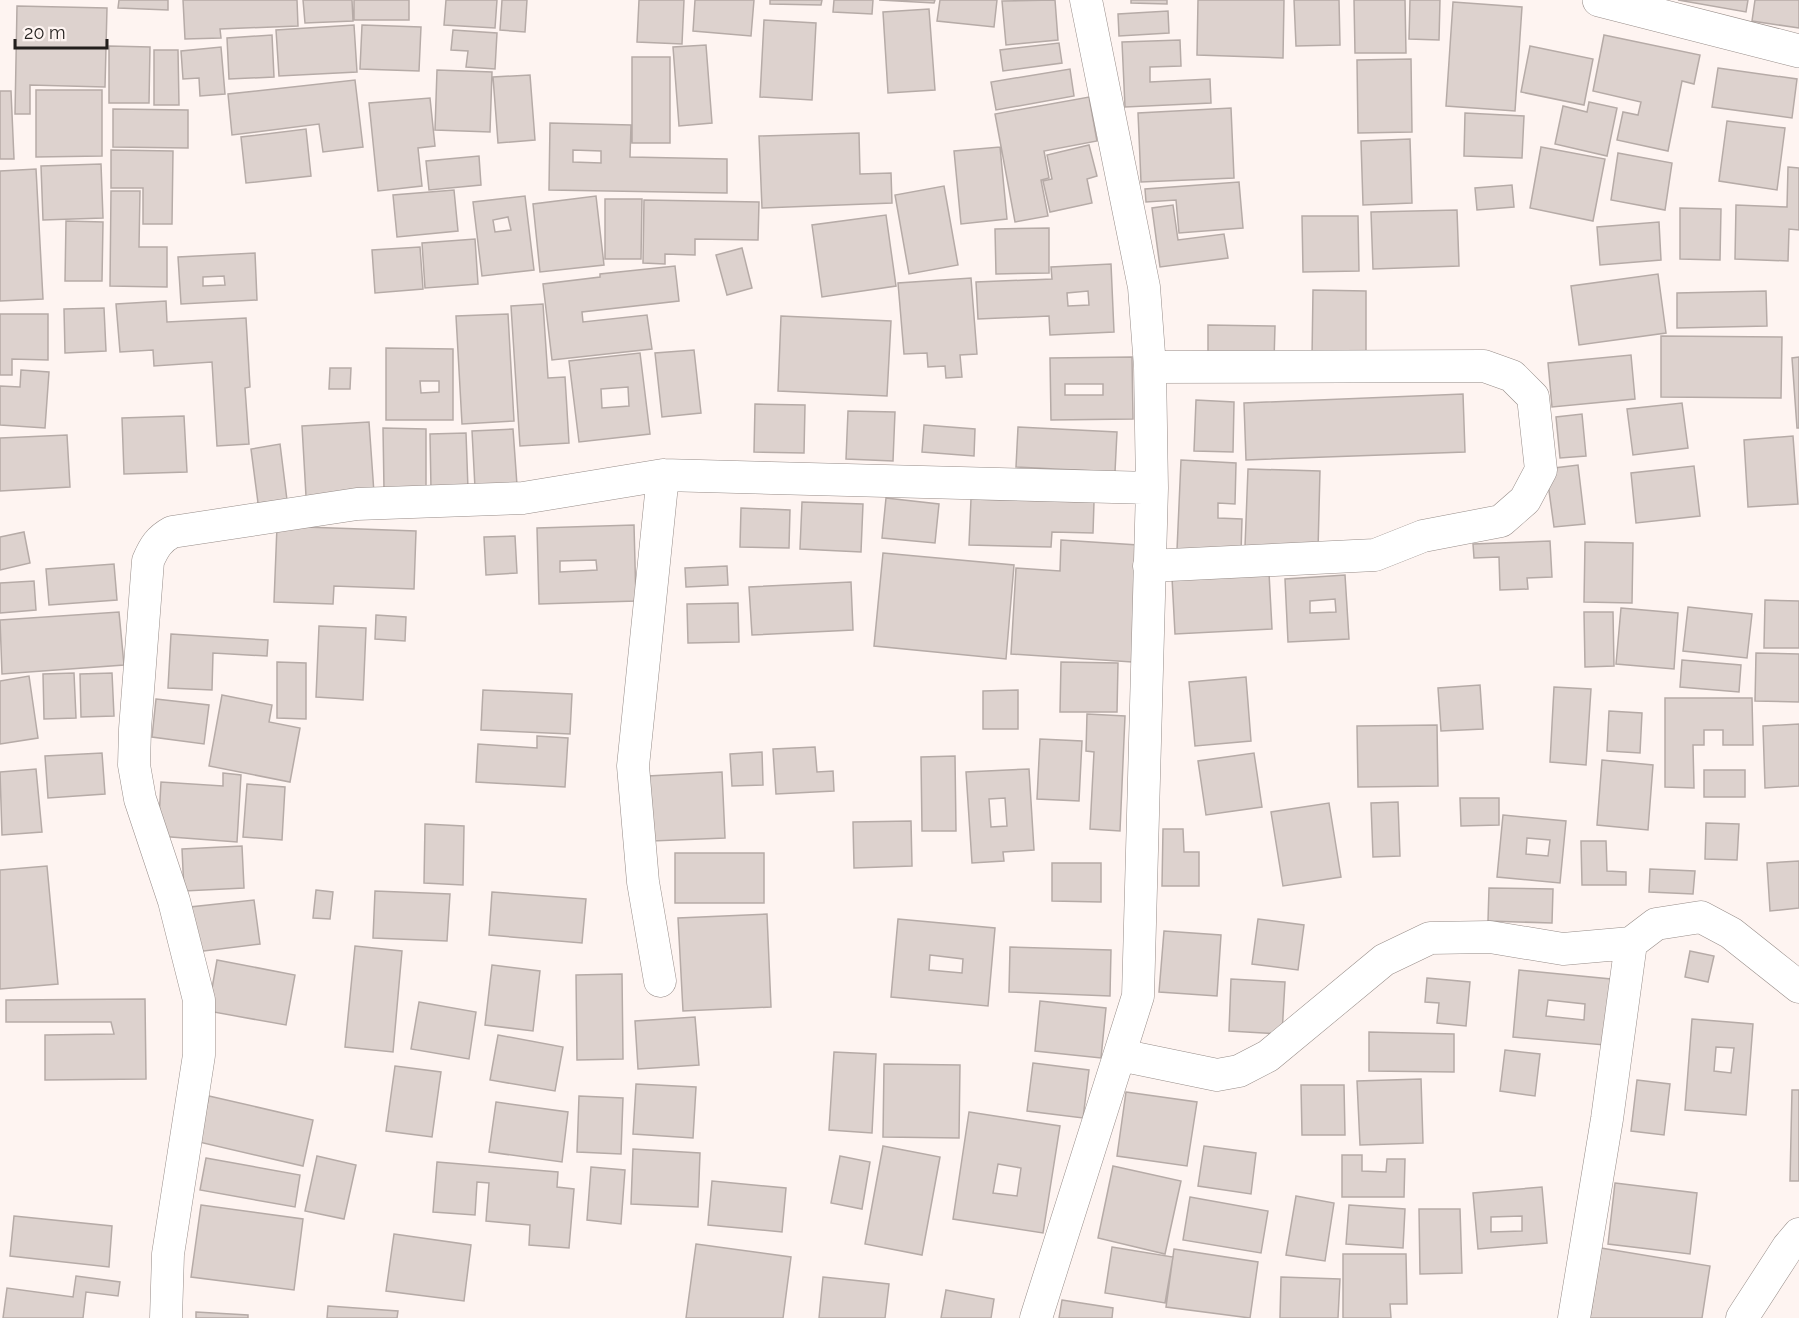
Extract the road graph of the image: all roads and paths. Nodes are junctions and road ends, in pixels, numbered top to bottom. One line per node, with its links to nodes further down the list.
1 (1086, 0): 4 (street)
2 (1599, 0): 3 (street)
3 (1799, 51)
4 (1150, 368): 6 (street); 7 (street)
5 (663, 475): 6 (street); 9 (street); 13 (street)
6 (1152, 488): 7 (street)
7 (1149, 566): 11 (street)
8 (1631, 943): 10 (street); 11 (street); 15 (street)
9 (660, 981)
10 (1799, 987)
11 (1119, 1056): 14 (street)
12 (1799, 1234): 16 (street)
13 (166, 1318)
14 (1036, 1318)
15 (1574, 1318)
16 (1742, 1318)

